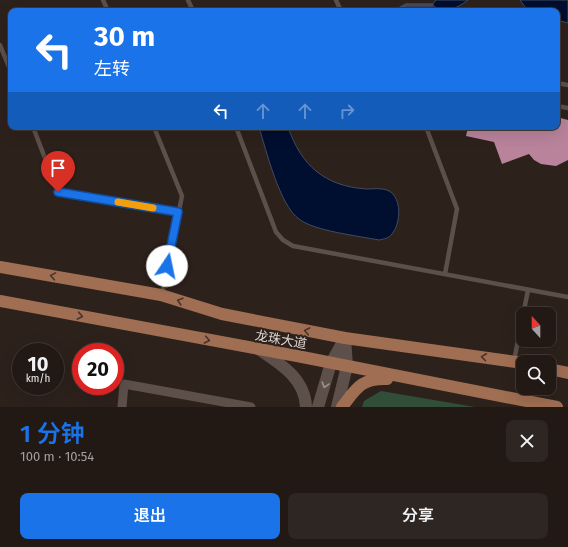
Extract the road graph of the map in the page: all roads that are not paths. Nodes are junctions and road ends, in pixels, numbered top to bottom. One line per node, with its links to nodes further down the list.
1 (0, 45): 2 (lane)
2 (8, 65)
3 (34, 130): 7 (lane)
4 (155, 130): 7 (lane)
5 (237, 130): 9 (lane)
6 (427, 130): 9 (lane)
7 (178, 212): 11 (lane)
8 (0, 267): 11 (main road, 龙珠大道, one-way to 8)
9 (445, 274): 10 (lane)
10 (528, 290): 12 (lane); 16 (lane)
11 (161, 295): 14 (main road, 龙珠大道, one-way to 11)
12 (568, 297)
13 (0, 301): 15 (main road, 龙珠大道, one-way to 15)
14 (345, 338): 17 (main road, 龙珠大道, one-way to 14); 18 (main road); 19 (main road)
15 (260, 350): 18 (main road, 龙珠大道); 25 (main road)
16 (520, 355)
17 (516, 362)
18 (331, 363): 19 (main road, 龙珠大道); 26 (main road, one-way to 26)
19 (347, 366): 22 (main road, 龙珠大道); 27 (main road)
20 (556, 370): 21 (main road)
21 (568, 373)
22 (421, 381): 28 (main road); 29 (main road, 龙珠大道)
23 (122, 407): 24 (street)
24 (251, 407)
25 (306, 407)
26 (318, 407)
27 (336, 407)
28 (342, 407)
29 (557, 407)

